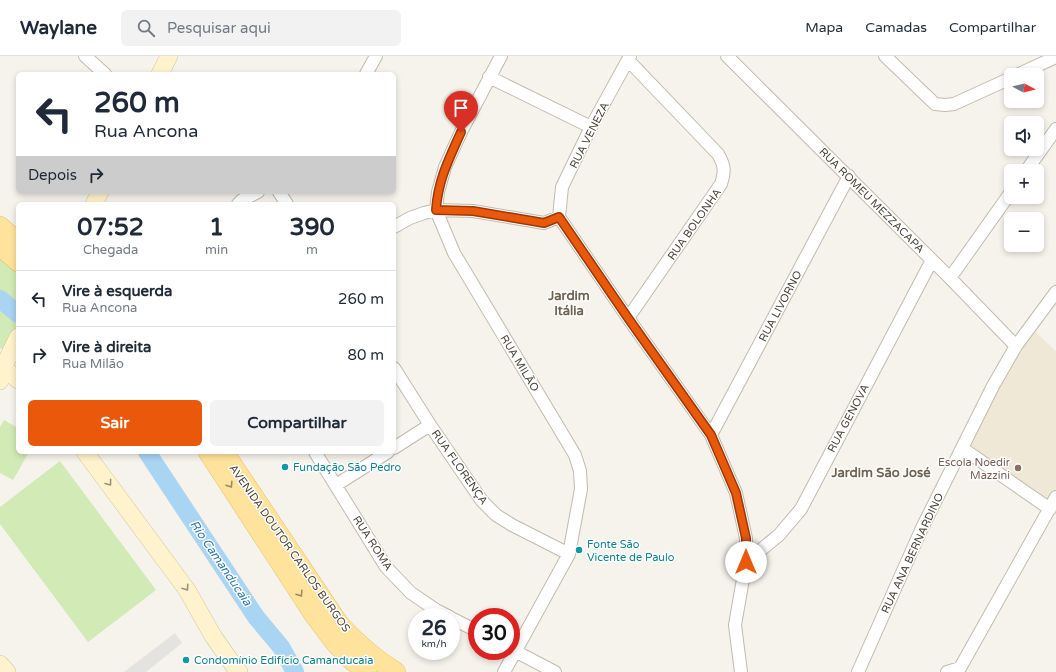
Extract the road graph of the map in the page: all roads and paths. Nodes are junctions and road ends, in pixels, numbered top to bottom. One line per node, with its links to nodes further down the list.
1 (86, 56): 11 (street)
2 (170, 56): 12 (street)
3 (376, 56): 13 (street)
4 (501, 56): 14 (street, RUA MILÃO)
5 (727, 56): 19 (street, RUA ROMEU MEZZACAPA)
6 (886, 56): 15 (street)
7 (1056, 57): 9 (street)
8 (629, 58): 16 (street, RUA VENEZA); 33 (street, RUA BOLONHA)
9 (1041, 60): 10 (street)
10 (1028, 68)
11 (103, 72)
12 (161, 72)
13 (367, 72)
14 (489, 77): 16 (street); 23 (street, RUA MILÃO)
15 (1004, 81)
16 (592, 127): 24 (street, RUA VENEZA)
17 (1056, 129): 18 (street)
18 (1031, 164)
19 (849, 176): 30 (street, RUA ROMEU MEZZACAPA); 40 (street, RUA LIVORNO)
20 (254, 194): 21 (street)
21 (240, 202)
22 (1004, 202): 31 (street)
23 (436, 210): 24 (street); 26 (street); 51 (street, RUA MILÃO)
24 (559, 217): 33 (street)
25 (0, 226): 27 (main road)
26 (396, 226)
27 (16, 240)
28 (0, 246): 29 (main road)
29 (16, 260)
30 (932, 260): 31 (street, RUA ROMEU MEZZACAPA); 52 (street, RUA GENOVA)
31 (950, 278): 35 (street, RUA ROMEU MEZZACAPA)
32 (1056, 292): 35 (street, RUA ANA BERNARDINO)
33 (628, 318): 40 (street)
34 (16, 340): 37 (street)
35 (1016, 346): 42 (street, RUA ANA BERNARDINO)
36 (396, 371): 39 (street, RUA FLORENÇA)
37 (8, 372): 38 (street)
38 (0, 387)
39 (430, 425): 41 (street); 51 (street, RUA FLORENÇA)
40 (711, 435): 52 (street)
41 (396, 447)
42 (962, 448): 50 (street); 65 (street, RUA ANA BERNARDINO)
43 (87, 454): 59 (street, one-way to 59)
44 (209, 454): 60 (main road, AVENIDA DOUTOR CARLOS BURGOS, one-way to 60)
45 (225, 454): 61 (main road, AVENIDA DOUTOR CARLOS BURGOS)
46 (316, 454): 48 (street, RUA ROMA)
47 (385, 454): 48 (street)
48 (336, 485): 53 (street, RUA ROMA)
49 (1056, 497): 50 (street)
50 (1050, 509): 66 (street)
51 (569, 554): 54 (street, RUA MILÃO)
52 (746, 562): 64 (street)
53 (433, 608)
54 (520, 638)
55 (520, 654): 63 (street)
56 (509, 660): 62 (street, RUA MILÃO)
57 (0, 664): 58 (street)
58 (7, 672)
59 (239, 672)
60 (367, 672)
61 (396, 672)
62 (504, 672)
63 (555, 672)
64 (741, 672)
65 (858, 672)
66 (947, 672)

